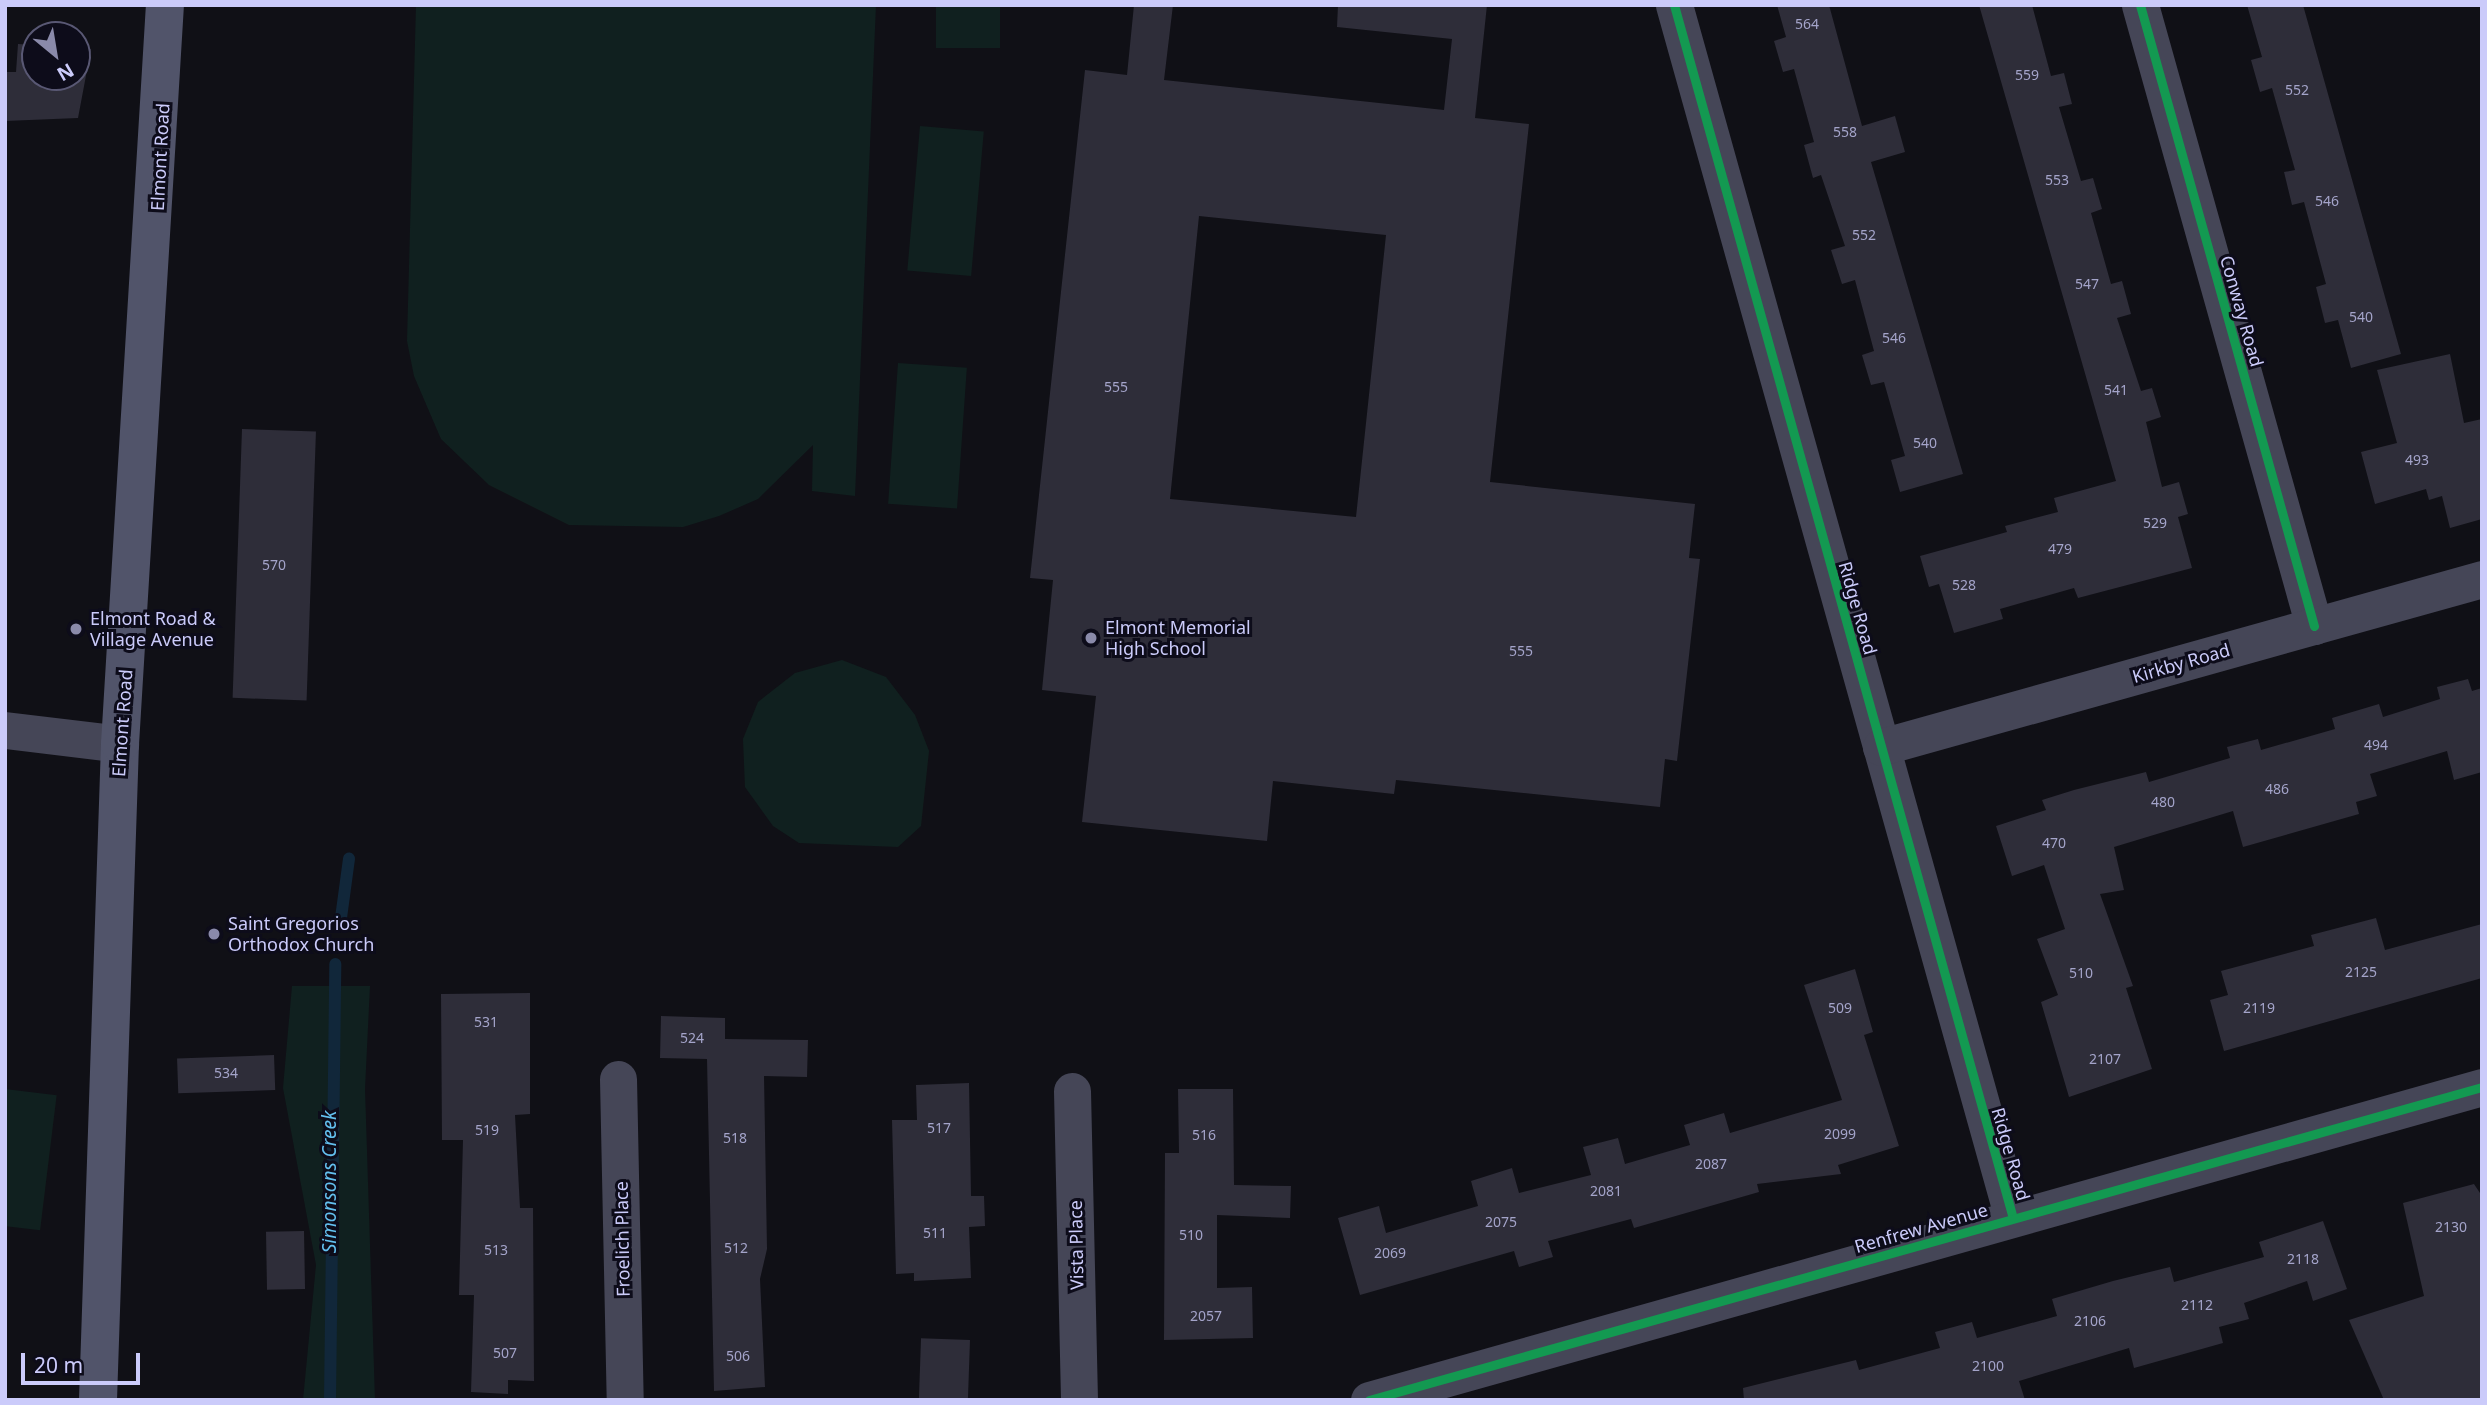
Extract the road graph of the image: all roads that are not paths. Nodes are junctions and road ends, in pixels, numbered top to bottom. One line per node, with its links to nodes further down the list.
1 (165, 5): 7 (main road, Elmont Road)
2 (1674, 5): 8 (street, Ridge Road)
3 (2140, 5): 5 (street, Conway Road)
4 (2482, 579): 5 (street, Kirkby Road)
5 (2314, 626): 8 (street, Kirkby Road)
6 (5, 730): 7 (street)
7 (120, 744): 13 (main road, Elmont Road)
8 (1881, 747): 12 (street, Ridge Road)
9 (618, 1079): 14 (street, Froelich Place)
10 (2482, 1087): 12 (street, Renfrew Avenue)
11 (1072, 1091): 15 (street, Vista Place)
12 (2013, 1218): 16 (street, Renfrew Avenue)
13 (99, 1400)
14 (625, 1400)
15 (1079, 1400)
16 (1369, 1400)

